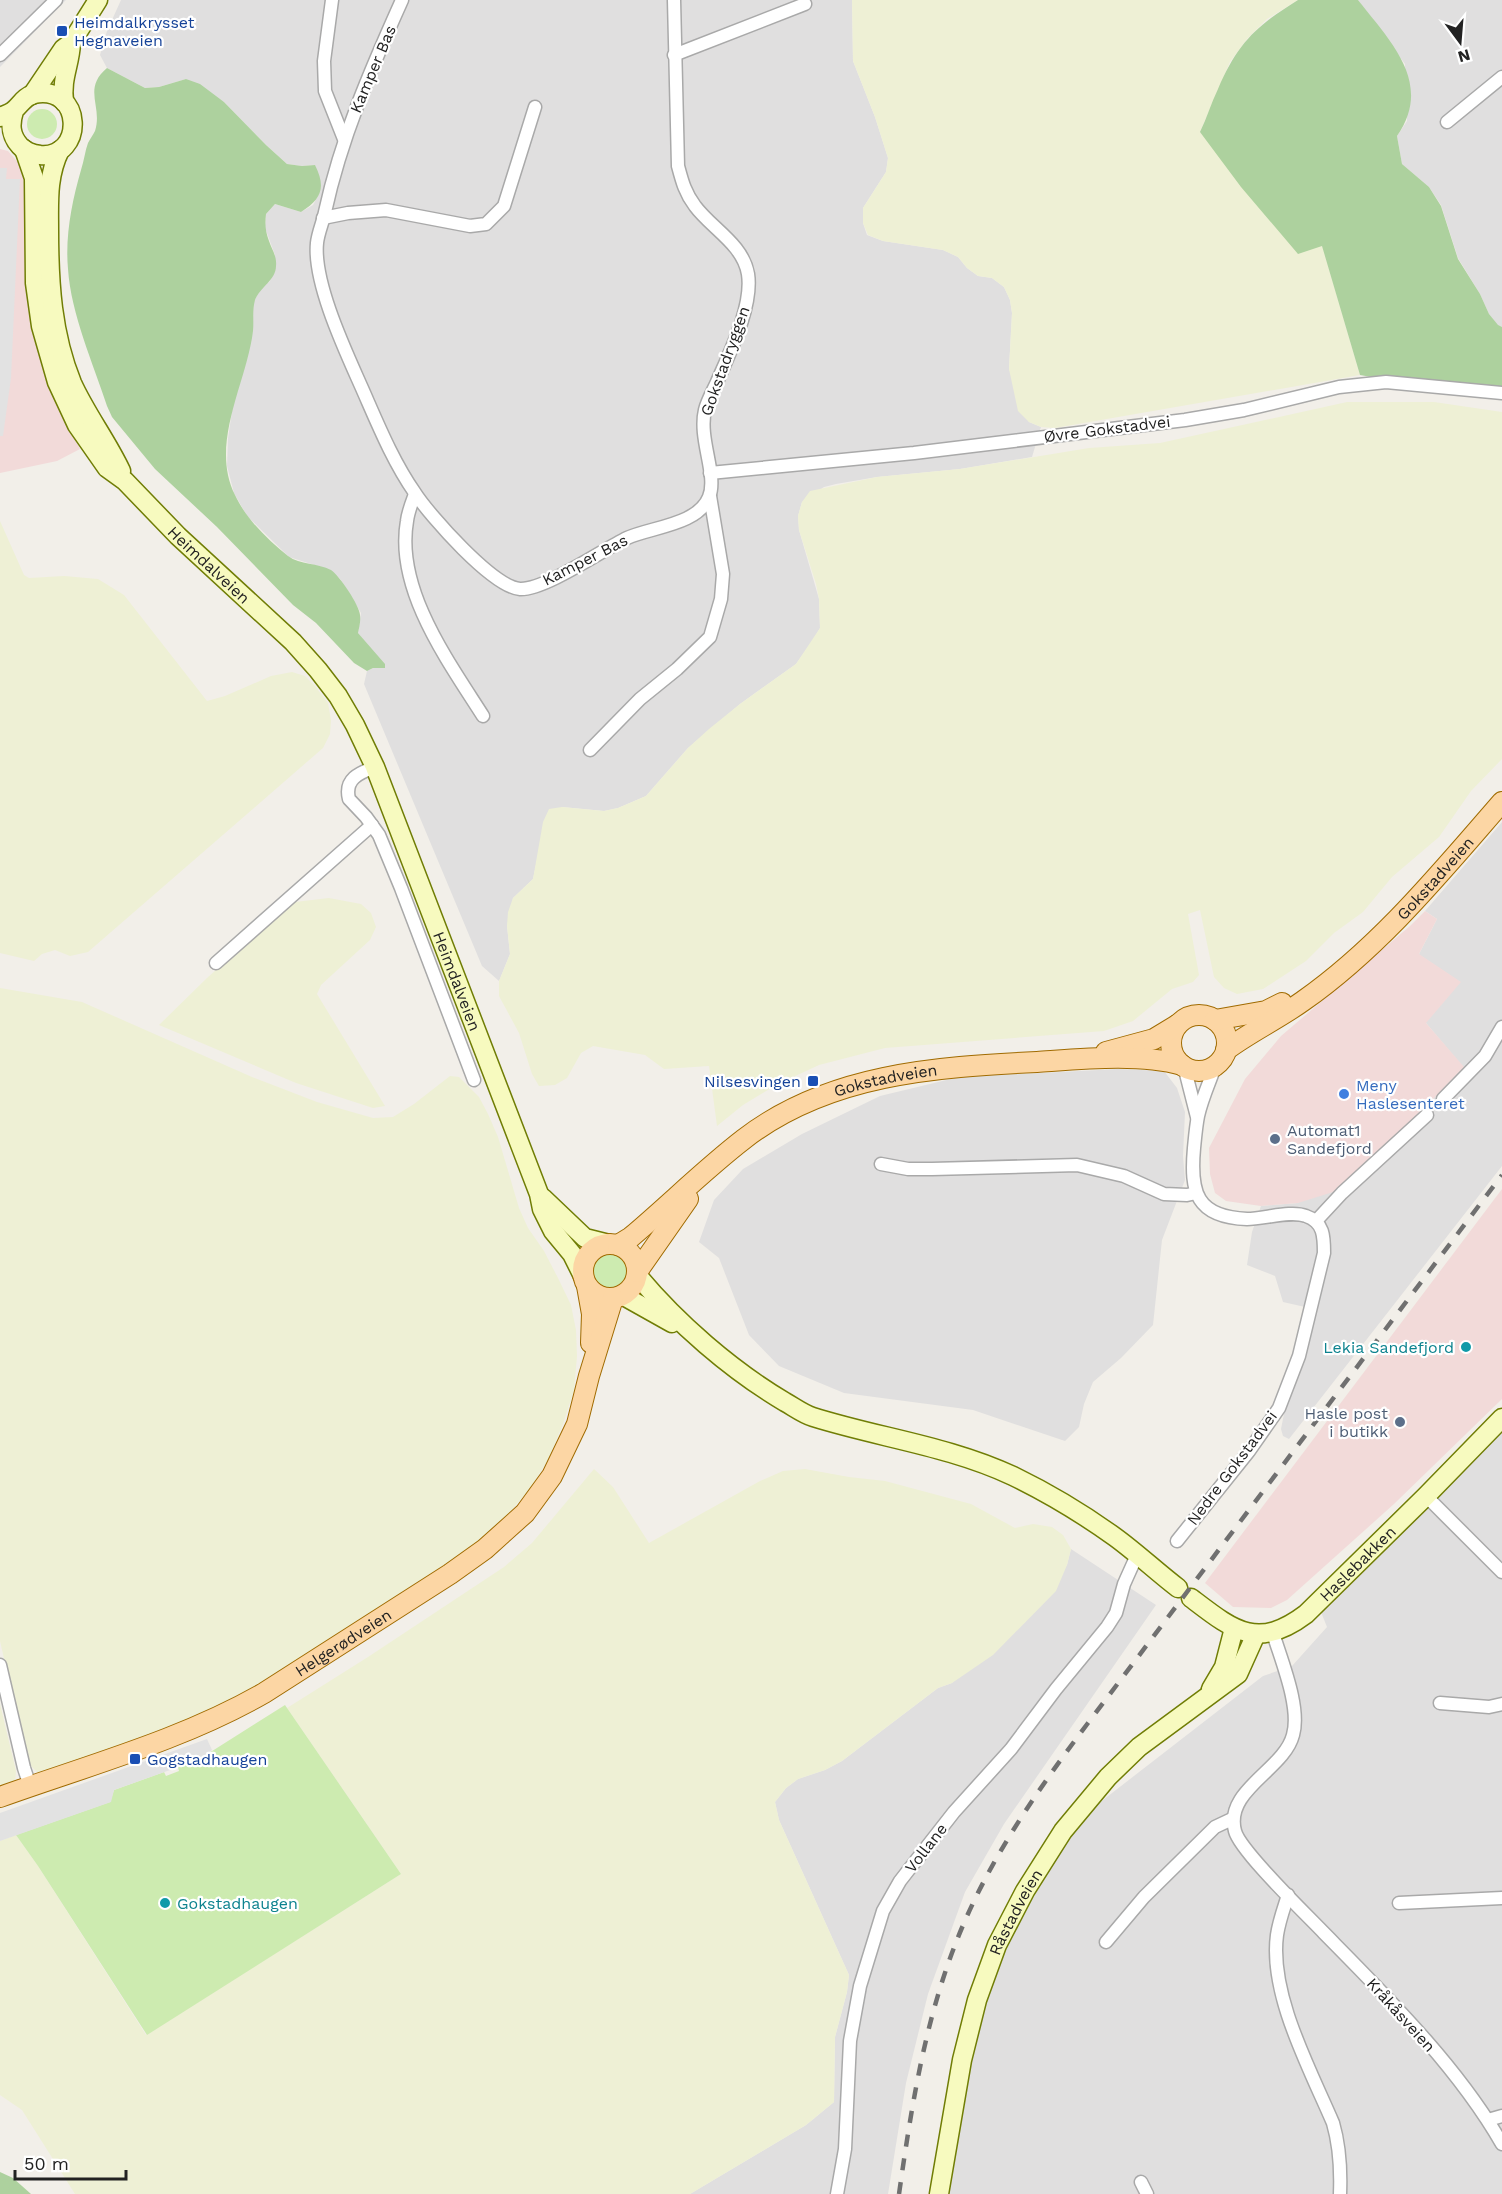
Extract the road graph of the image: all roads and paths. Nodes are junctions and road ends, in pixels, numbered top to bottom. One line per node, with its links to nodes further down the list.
1 (56, 0): 8 (street)
2 (98, 0): 7 (main road)
3 (332, 0): 16 (street, Kamper Bas)
4 (402, 0): 16 (street, Kamper Bas)
5 (674, 0): 9 (street, Gokstadryggen)
6 (805, 4): 9 (street)
7 (71, 43): 11 (main road); 12 (main road)
8 (0, 55)
9 (674, 55): 21 (street, Gokstadryggen)
10 (1502, 77): 15 (street)
11 (32, 94): 12 (main road); 14 (main road)
12 (64, 102): 18 (main road)
13 (535, 107): 19 (street)
14 (7, 114): 17 (main road)
15 (1447, 122)
16 (344, 139): 19 (street, Kamper Bas)
17 (13, 142): 18 (main road); 22 (main road, Heimdalveien)
18 (60, 150): 22 (main road, Heimdalveien)
19 (323, 218): 23 (street, Kamper Bas)
20 (1502, 393): 21 (street, Øvre Gokstadvei)
21 (710, 473): 24 (street)
22 (125, 481): 27 (main road, Heimdalveien)
23 (415, 494): 24 (street, Kamper Bas); 25 (street)
24 (710, 496): 26 (street)
25 (483, 716)
26 (590, 750)
27 (375, 767): 29 (street, Heimdalveien); 45 (main road, Heimdalveien)
28 (1502, 802): 30 (main road, Gokstadveien)
29 (372, 825): 31 (street); 38 (street, Heimdalveien)
30 (1363, 952): 32 (main road, Gokstadveien); 35 (main road, Gokstadveien)
31 (216, 963)
32 (1215, 1020): 33 (main road); 35 (main road)
33 (1177, 1025): 36 (main road, Gokstadveien); 37 (main road)
34 (1502, 1027): 39 (street)
35 (1221, 1057): 37 (main road); 41 (street)
36 (1077, 1060): 37 (main road, Gokstadveien); 42 (main road, Gokstadveien)
37 (1183, 1066): 41 (street)
38 (474, 1080)
39 (1443, 1099)
40 (1427, 1115): 46 (street)
41 (1197, 1118): 44 (street)
42 (716, 1164): 47 (main road, Gokstadveien); 48 (main road, Gokstadveien)
43 (881, 1164): 44 (street)
44 (1196, 1193): 46 (street)
45 (539, 1194): 47 (main road, Heimdalveien); 49 (main road, Heimdalveien)
46 (1316, 1221): 55 (street, Nedre Gokstadvei)
47 (613, 1244): 48 (main road); 49 (main road)
48 (637, 1274): 50 (main road); 51 (main road)
49 (585, 1281): 50 (main road); 52 (main road, Helgerødveien)
50 (618, 1297): 51 (main road); 52 (main road, Helgerødveien)
51 (705, 1342): 56 (main road)
52 (589, 1376): 64 (main road, Helgerødveien)
53 (1502, 1418): 54 (main road, Haslebakken)
54 (1426, 1496): 57 (street); 59 (main road, Haslebakken)
55 (1177, 1541)
56 (1137, 1556): 58 (main road); 75 (street, Vollane)
57 (1502, 1572)
58 (1234, 1628): 59 (main road); 61 (main road, Råstadveien)
59 (1265, 1634): 61 (main road, Råstadveien); 66 (street)
60 (0, 1665): 64 (street)
61 (1207, 1695): 76 (main road, Råstadveien)
62 (1440, 1703): 63 (street)
63 (1502, 1704)
64 (30, 1786): 65 (main road, Helgerødveien)
65 (0, 1797)
66 (1232, 1819): 67 (street, Kråkåsveien); 70 (street)
67 (1288, 1895): 72 (street, Kråkåsveien); 78 (street)
68 (1502, 1898): 69 (street)
69 (1399, 1903)
70 (1106, 1941)
71 (1502, 2116): 72 (street)
72 (1488, 2120): 73 (street, Kråkåsveien)
73 (1502, 2144)
74 (1141, 2182): 77 (street)
75 (837, 2194)
76 (939, 2194)
77 (1147, 2194)
78 (1341, 2194)

